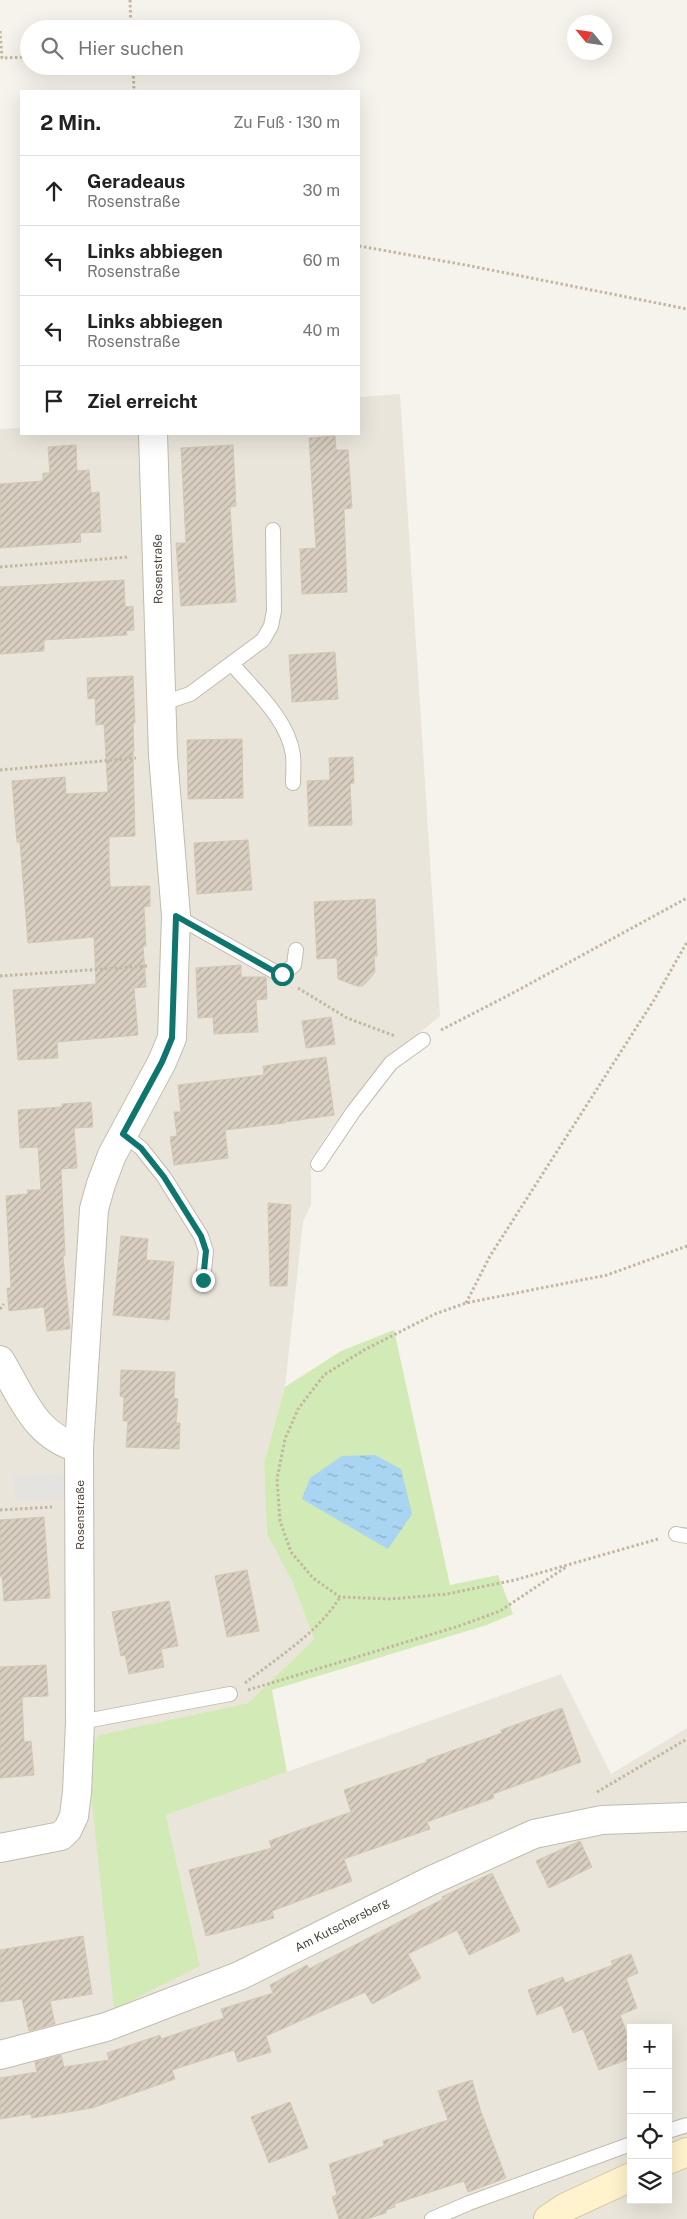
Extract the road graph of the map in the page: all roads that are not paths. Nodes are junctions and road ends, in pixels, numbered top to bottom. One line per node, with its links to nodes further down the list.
1 (153, 435): 4 (street, Rosenstraße)
2 (273, 530): 3 (lane)
3 (232, 664): 4 (lane); 5 (lane)
4 (160, 704): 6 (street, Rosenstraße)
5 (293, 783)
6 (176, 916): 7 (lane); 9 (street, Rosenstraße)
7 (296, 950)
8 (423, 1040): 10 (lane)
9 (123, 1134): 11 (lane); 13 (street, Rosenstraße)
10 (318, 1164)
11 (203, 1280)
12 (0, 1360): 13 (street)
13 (80, 1448): 15 (street, Rosenstraße)
14 (230, 1694): 15 (lane)
15 (80, 1722): 17 (street, Rosenstraße)
16 (687, 1817): 18 (street, Am Kutschersberg)
17 (0, 1848)
18 (0, 2055)
19 (687, 2125): 20 (lane)
20 (672, 2130)
21 (627, 2145): 25 (lane)
22 (687, 2152): 23 (street)
23 (670, 2159)
24 (627, 2179): 26 (street)
25 (432, 2219)
26 (548, 2219)

